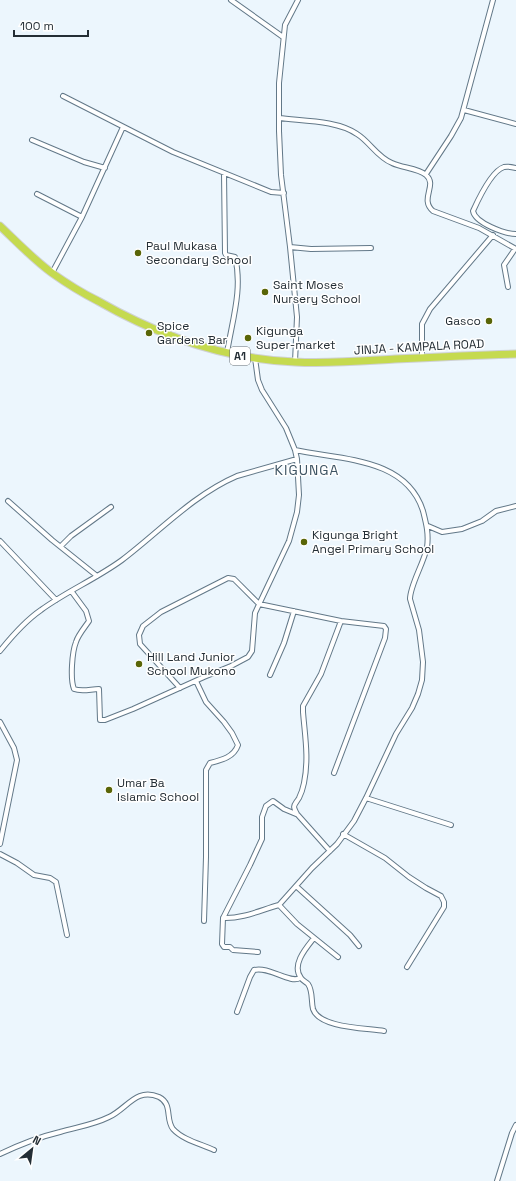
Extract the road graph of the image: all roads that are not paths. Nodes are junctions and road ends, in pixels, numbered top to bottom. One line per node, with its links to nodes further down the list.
1 (231, 0): 4 (street)
2 (298, 0): 4 (street)
3 (493, 0): 6 (street)
4 (283, 37): 7 (street)
5 (63, 96): 9 (street)
6 (464, 110): 8 (street); 14 (street)
7 (279, 118): 14 (street); 15 (street)
8 (516, 124)
9 (123, 128): 11 (street); 13 (street)
10 (32, 140): 11 (street)
11 (105, 168): 17 (street)
12 (516, 168): 19 (street)
13 (224, 173): 15 (street); 26 (street)
14 (426, 174): 20 (street)
15 (284, 193): 21 (street)
16 (37, 194): 17 (street)
17 (82, 217): 24 (street)
18 (0, 226): 24 (highway, JINJA - KAMPALA ROAD / A1)
19 (516, 234)
20 (493, 236): 23 (street); 29 (street)
21 (290, 247): 22 (street); 30 (street)
22 (371, 248)
23 (516, 249): 25 (street)
24 (52, 273): 26 (highway, JINJA - KAMPALA ROAD / A1)
25 (508, 286)
26 (227, 354): 28 (highway, JINJA - KAMPALA ROAD / A1)
27 (516, 354): 29 (highway, JINJA - KAMPALA ROAD / A1)
28 (255, 358): 30 (highway, JINJA - KAMPALA ROAD / A1); 31 (street)
29 (422, 358): 30 (highway, JINJA - KAMPALA ROAD / A1)
30 (295, 362)
31 (295, 450): 32 (street); 36 (street)
32 (297, 459): 39 (street); 42 (street)
33 (8, 501): 38 (street)
34 (516, 506): 36 (street)
35 (111, 507): 38 (street)
36 (428, 526): 51 (street)
37 (0, 541): 41 (street)
38 (61, 546): 39 (street)
39 (97, 576): 40 (street)
40 (72, 592): 41 (street); 48 (street)
41 (56, 600): 45 (street)
42 (259, 604): 43 (street); 47 (street); 48 (street)
43 (294, 611): 44 (street); 46 (street)
44 (341, 621): 50 (street); 52 (street)
45 (0, 651)
46 (270, 675)
47 (196, 681): 48 (street); 61 (street)
48 (180, 688)
49 (0, 722): 55 (street)
50 (334, 773)
51 (366, 798): 53 (street); 54 (street)
52 (297, 814): 56 (street); 60 (street)
53 (451, 825)
54 (343, 834): 56 (street); 67 (street)
55 (0, 844)
56 (330, 851): 58 (street)
57 (0, 854): 62 (street)
58 (296, 886): 59 (street); 64 (street)
59 (279, 905): 60 (street); 63 (street)
60 (224, 918): 65 (street)
61 (204, 921)
62 (67, 935)
63 (314, 938): 66 (street); 68 (street)
64 (359, 946)
65 (258, 952)
66 (338, 957)
67 (407, 967)
68 (300, 978): 69 (street); 70 (street)
69 (237, 1012)
70 (384, 1031)
71 (516, 1125): 74 (street)
72 (214, 1150): 73 (street)
73 (0, 1154)
74 (497, 1181)

